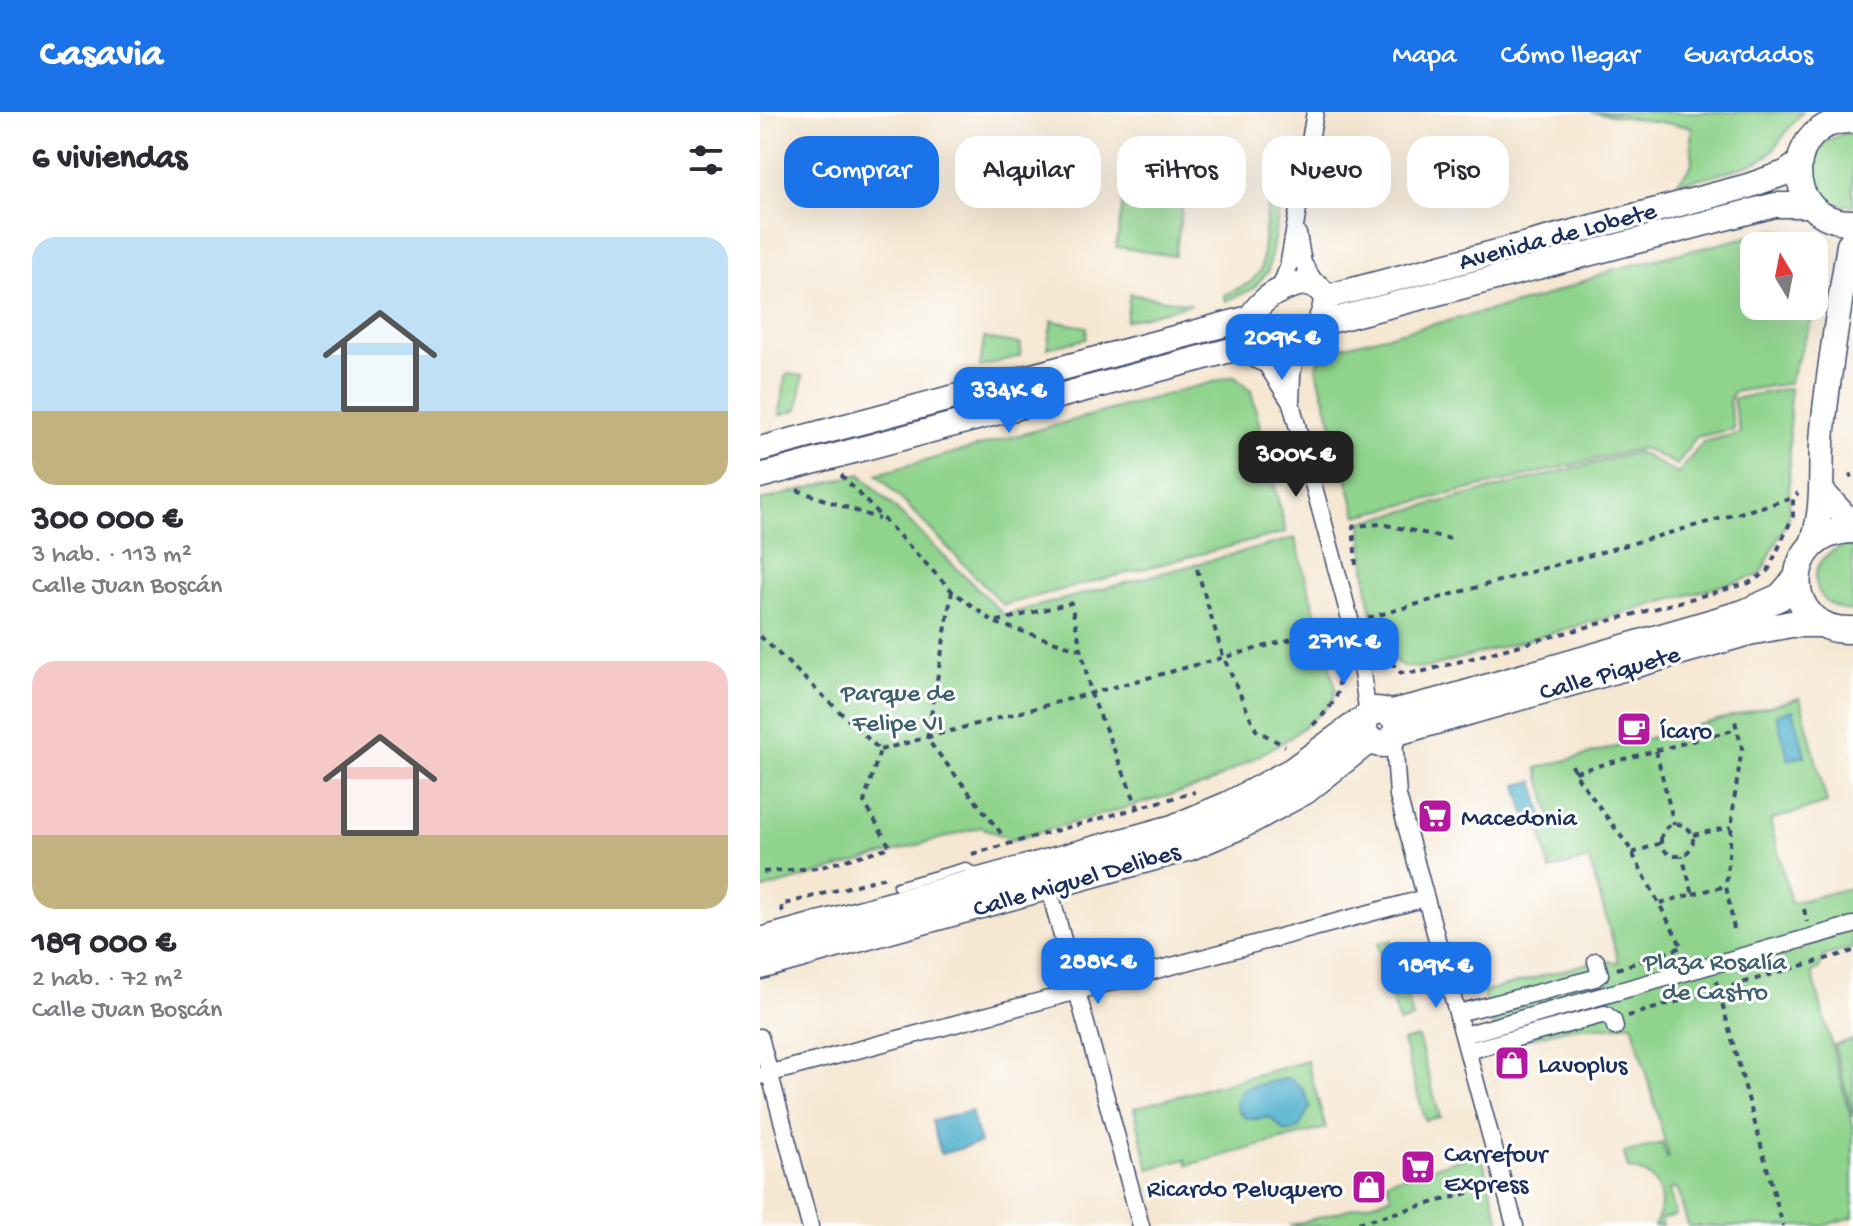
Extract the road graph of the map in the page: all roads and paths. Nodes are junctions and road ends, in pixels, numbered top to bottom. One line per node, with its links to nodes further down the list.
1 (1315, 112): 5 (street)
2 (1851, 119): 3 (main road)
3 (1798, 164): 4 (main road); 8 (main road, Avenida de Lobete)
4 (1811, 205): 6 (main road); 10 (main road, Avenida de Lobete)
5 (1296, 225): 7 (street); 8 (street)
6 (1848, 231): 18 (main road)
7 (1280, 288): 8 (main road); 9 (main road)
8 (1322, 292): 10 (main road)
9 (1249, 318): 11 (main road); 14 (main road)
10 (1319, 324): 12 (main road)
11 (1254, 352): 12 (main road); 13 (street); 15 (main road)
12 (1296, 353): 13 (street)
13 (1291, 403): 29 (street)
14 (760, 449)
15 (825, 459): 16 (main road); 20 (path)
16 (760, 476)
17 (784, 485): 20 (path)
18 (1822, 491): 21 (main road); 23 (main road)
19 (1793, 498): 29 (path)
20 (883, 520): 27 (path)
21 (1853, 527): 23 (main road)
22 (1456, 540): 25 (path)
23 (1811, 546): 26 (main road)
24 (1197, 569): 33 (path)
25 (1356, 572)
26 (1797, 578): 30 (main road); 36 (main road, Calle Piquete)
27 (952, 591): 28 (path); 38 (path)
28 (994, 622): 32 (path); 32 (path)
29 (1351, 623): 33 (path); 36 (street)
30 (1843, 631): 36 (main road, Calle Piquete)
31 (760, 636): 40 (path)
32 (1081, 650): 34 (path)
33 (1223, 656): 34 (path); 39 (path)
34 (1091, 694): 38 (path); 44 (path)
35 (1735, 721): 37 (path)
36 (1380, 726): 53 (main road, Calle Miguel Delibes); 57 (street); 65 (main road, Calle Miguel Delibes)
37 (1737, 729): 41 (path); 46 (path)
38 (927, 739): 40 (path); 48 (path)
39 (1293, 748)
40 (880, 750): 52 (path)
41 (1656, 751): 43 (path); 45 (path)
42 (1572, 765): 43 (path)
43 (1575, 772): 50 (path)
44 (1142, 817)
45 (1674, 824): 47 (path); 49 (path)
46 (1731, 827): 47 (path); 55 (path)
47 (1693, 835): 51 (path)
48 (1004, 837)
49 (1661, 843): 50 (path); 51 (path)
50 (1632, 853): 59 (path)
51 (1682, 856): 56 (path)
52 (760, 872)
53 (988, 878): 54 (lane); 62 (main road, Calle Miguel Delibes)
54 (897, 886)
55 (1726, 886): 56 (path); 61 (path)
56 (1693, 894): 59 (path)
57 (1426, 898): 68 (street); 69 (street)
58 (1053, 903): 68 (street)
59 (1660, 903): 66 (path)
60 (1853, 925): 64 (street)
61 (1734, 929)
62 (760, 941)
63 (1853, 951): 67 (path)
64 (1711, 965): 67 (path); 72 (street)
65 (760, 966)
66 (1598, 967): 69 (street)
67 (1719, 990): 70 (path); 79 (path)
68 (1076, 991): 73 (street); 76 (street)
69 (1458, 1013): 72 (street)
70 (1614, 1023): 72 (street)
71 (760, 1037): 73 (street)
72 (1466, 1043): 74 (street)
73 (765, 1074): 75 (street)
74 (1504, 1184): 77 (path); 78 (street)
75 (810, 1226)
76 (1141, 1226)
77 (1347, 1226)
78 (1515, 1226)
79 (1783, 1226)

